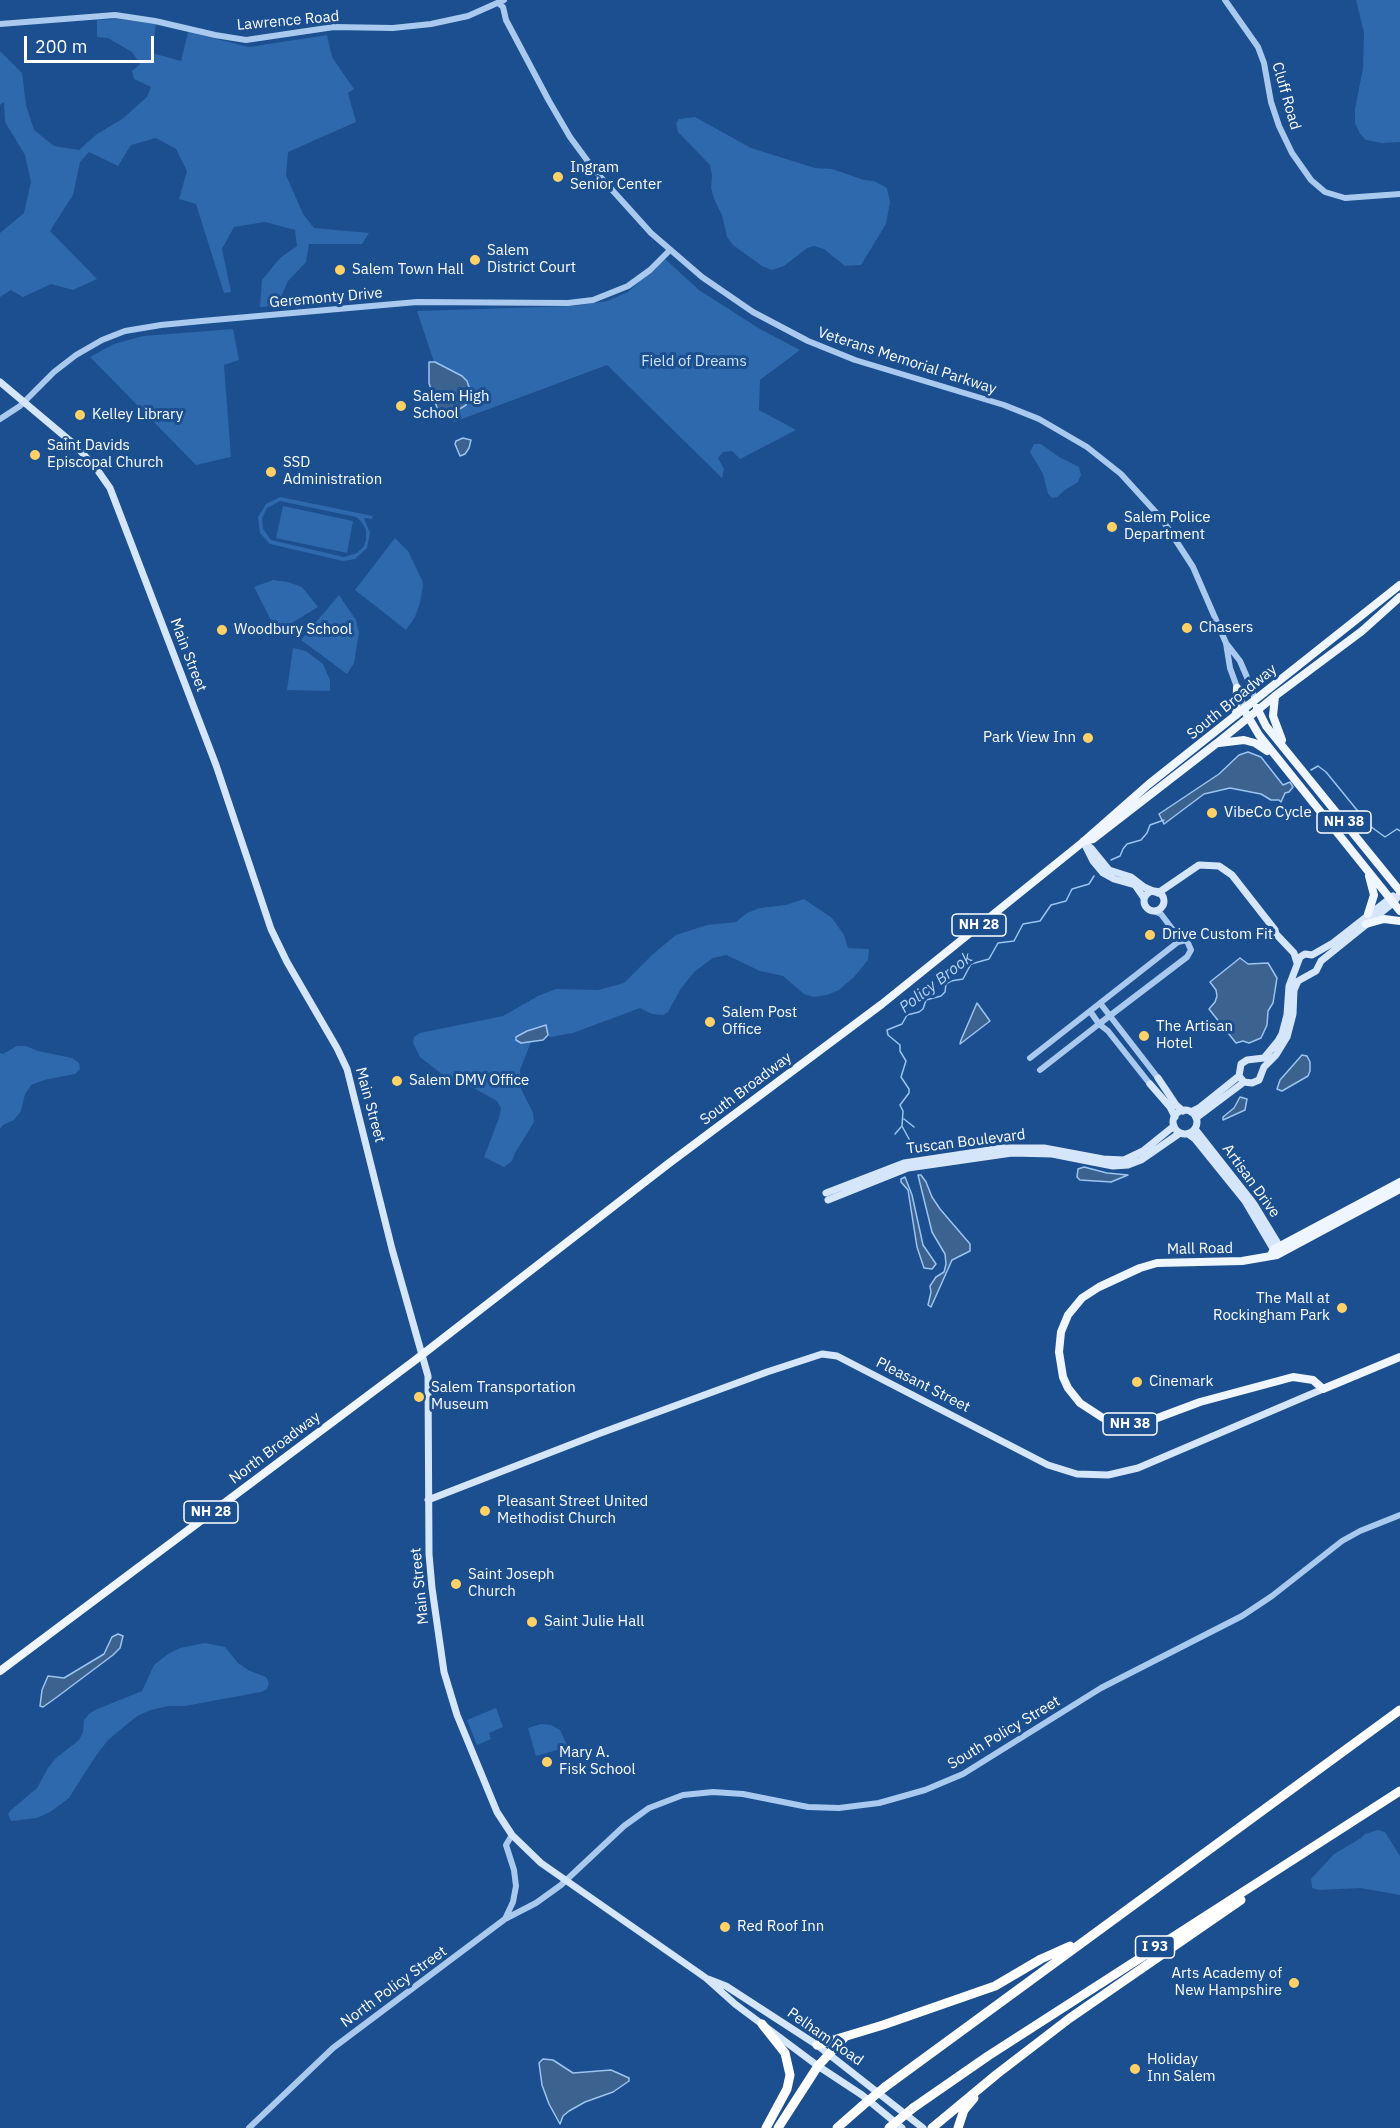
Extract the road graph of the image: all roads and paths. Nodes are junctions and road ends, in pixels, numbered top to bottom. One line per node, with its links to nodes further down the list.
1 (1225, 0): 4 (street, Cluff Road)
2 (501, 2): 3 (street, Lawrence Road); 5 (street, Veterans Memorial Parkway)
3 (0, 24)
4 (1400, 194)
5 (669, 251): 7 (street, Geremonty Drive); 11 (street, Veterans Memorial Parkway)
6 (0, 382): 7 (main road, Main Street)
7 (25, 401): 8 (street, Geremonty Drive); 59 (main road, Main Street)
8 (0, 419)
9 (1400, 585): 14 (main road, South Broadway / NH 28)
10 (1400, 597): 13 (main road, South Broadway / NH 28)
11 (1226, 643): 12 (street, Veterans Memorial Parkway); 14 (street, Veterans Memorial Parkway)
12 (1237, 688): 15 (street, Veterans Memorial Parkway); 17 (main road)
13 (1275, 696): 16 (main road, South Broadway / NH 28); 20 (main road)
14 (1255, 701): 15 (main road, South Broadway / NH 28); 16 (main road)
15 (1245, 709): 17 (main road, South Broadway / NH 28); 18 (main road)
16 (1258, 710): 18 (main road, South Broadway / NH 28); 20 (main road, NH 38)
17 (1236, 715): 22 (main road, South Broadway / NH 28)
18 (1248, 717): 19 (main road, South Broadway / NH 28); 21 (main road, NH 38)
19 (1218, 743): 21 (main road); 22 (main road, South Broadway / NH 28)
20 (1288, 753): 26 (main road, NH 38)
21 (1276, 757): 24 (main road, NH 38)
22 (1083, 842): 25 (main road); 27 (main road); 59 (main road, South Broadway / NH 28)
23 (1209, 864): 25 (main road); 29 (main road); 35 (main road)
24 (1366, 869): 28 (main road, NH 38); 32 (main road)
25 (1156, 892): 27 (main road); 29 (main road)
26 (1400, 893): 28 (main road)
27 (1144, 898): 30 (main road)
28 (1391, 900): 31 (main road, NH 38); 32 (main road); 34 (main road)
29 (1163, 903): 30 (main road); 36 (street)
30 (1154, 911): 36 (street)
31 (1400, 911)
32 (1368, 914): 37 (main road)
33 (1400, 921): 34 (main road)
34 (1366, 924): 39 (main road)
35 (1275, 930): 37 (main road); 38 (main road)
36 (1182, 941): 41 (street); 43 (street)
37 (1310, 954): 38 (main road); 39 (main road)
38 (1297, 964): 40 (main road); 46 (main road)
39 (1318, 965): 40 (main road)
40 (1310, 974): 48 (main road)
41 (1100, 1003): 42 (street); 43 (street)
42 (1090, 1011): 44 (street); 45 (street)
43 (1110, 1016): 44 (street); 49 (street)
44 (1100, 1024): 47 (street); 51 (street)
45 (1030, 1058)
46 (1251, 1060): 48 (main road); 50 (main road)
47 (1040, 1070)
48 (1262, 1073): 50 (main road)
49 (1158, 1078): 52 (main road)
50 (1242, 1079): 52 (main road)
51 (1150, 1084): 53 (main road)
52 (1190, 1113): 53 (main road); 55 (main road)
53 (1175, 1117): 54 (main road)
54 (1174, 1126): 55 (main road, Artisan Drive); 55 (main road, Tuscan Boulevard)
55 (1188, 1132): 58 (main road, Artisan Drive)
56 (1400, 1182): 58 (main road, Mall Road / NH 38)
57 (1400, 1189): 58 (main road, Mall Road / NH 38)
58 (1277, 1251): 61 (main road, Mall Road / NH 38)
59 (422, 1354): 62 (main road, Main Street); 64 (main road, North Broadway / NH 28)
60 (1400, 1357): 61 (main road, Pleasant Street)
61 (1323, 1389): 62 (main road, Pleasant Street)
62 (428, 1500): 67 (main road, Main Street)
63 (1400, 1515): 69 (street, South Policy Street)
64 (0, 1671)
65 (1400, 1710): 71 (highway)
66 (1400, 1791): 68 (highway, I 93)
67 (512, 1835): 69 (main road, Main Street); 70 (street)
68 (1321, 1842): 77 (highway); 83 (highway, I 93, bridge)
69 (566, 1881): 70 (street, North Policy Street); 72 (main road, Pelham Road)
70 (505, 1919): 79 (street, North Policy Street)
71 (1087, 1938): 74 (highway); 82 (highway, bridge)
72 (706, 1978): 73 (main road, Pelham Road); 75 (main road, Pelham Road)
73 (762, 2024): 78 (main road, Pelham Road); 80 (highway)
74 (846, 2037): 75 (highway); 76 (highway)
75 (817, 2045): 76 (main road, Pelham Road)
76 (828, 2054): 78 (highway); 85 (main road, Pelham Road)
77 (1019, 2058): 86 (highway); 87 (highway)
78 (818, 2066): 81 (highway); 84 (main road, Pelham Road)
79 (249, 2128)
80 (766, 2128)
81 (778, 2128)
82 (837, 2128)
83 (889, 2128)
84 (902, 2128)
85 (923, 2128)
86 (932, 2128)
87 (958, 2128)

